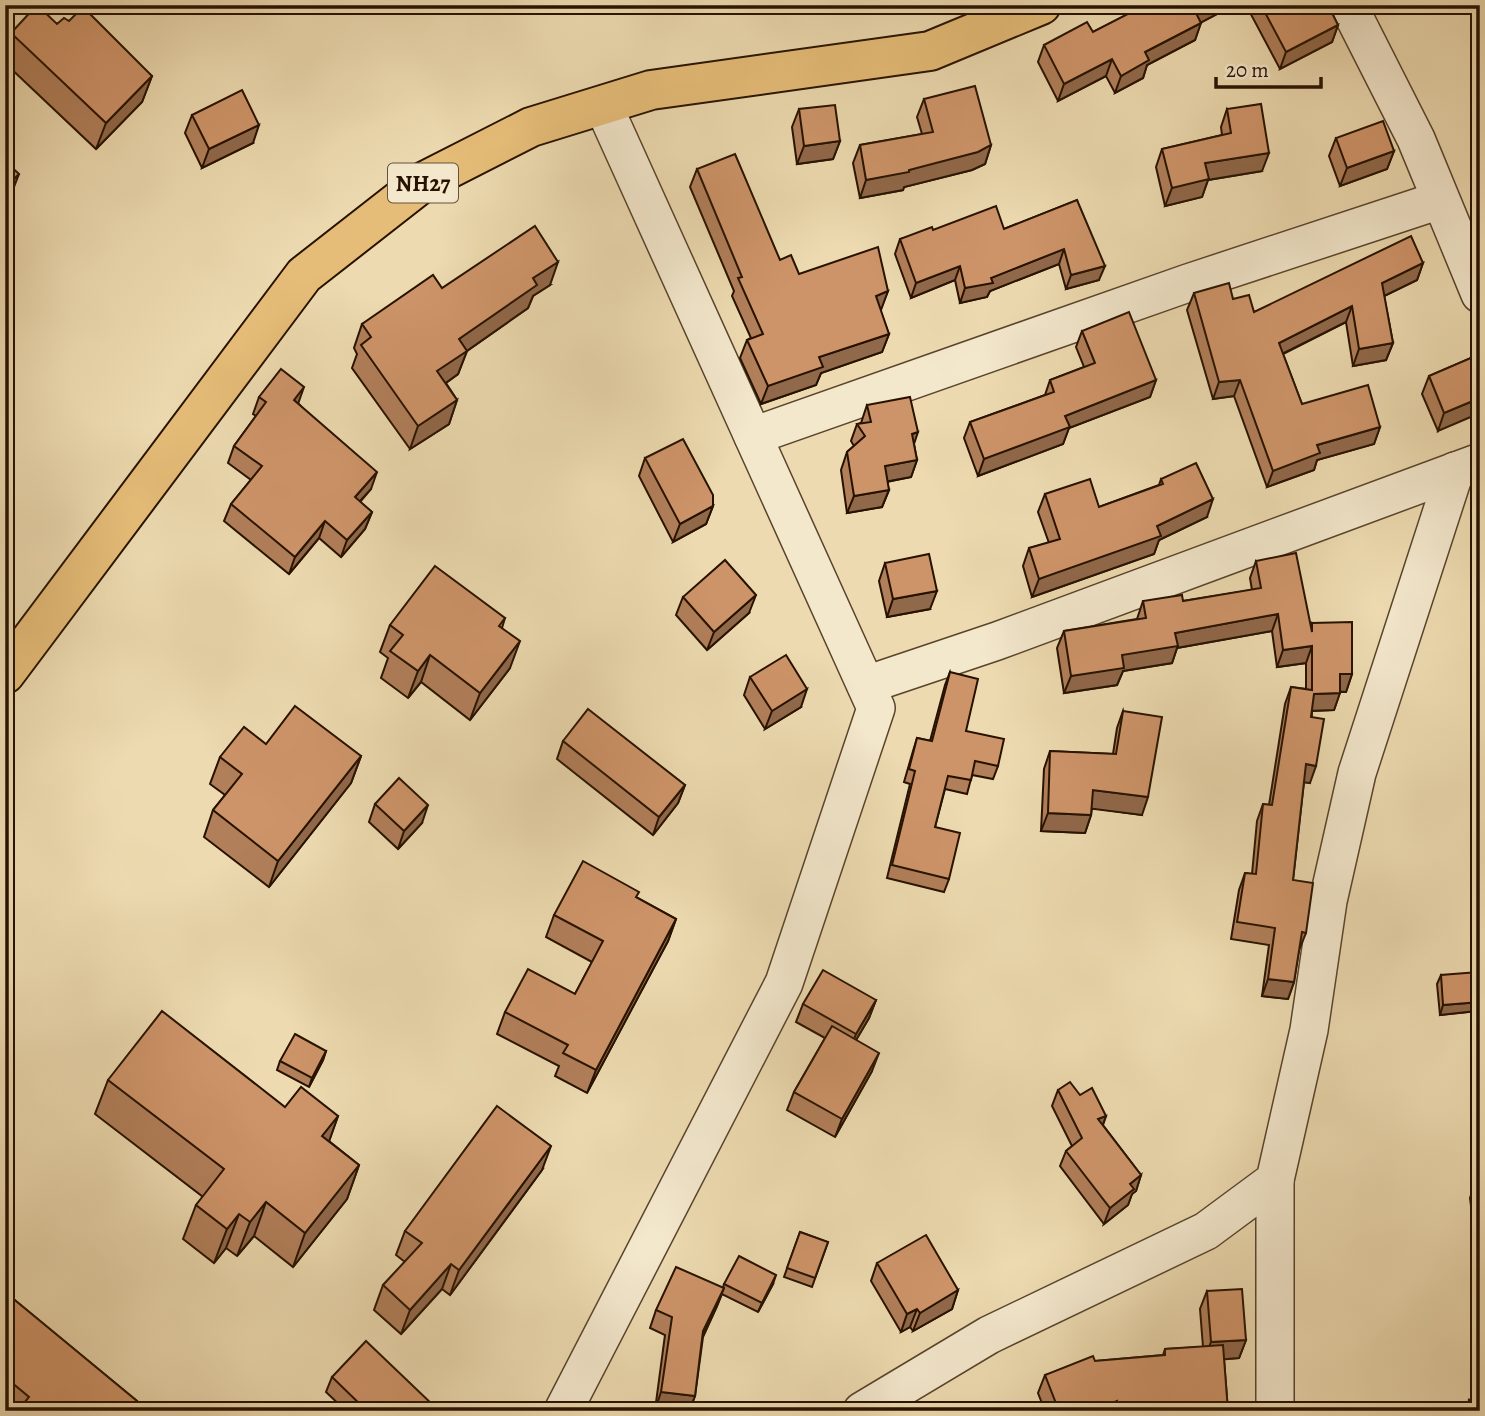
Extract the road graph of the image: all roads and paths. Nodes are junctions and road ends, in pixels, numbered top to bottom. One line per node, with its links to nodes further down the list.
1 (1041, 5): 3 (highway, NH27)
2 (1348, 5): 4 (street)
3 (603, 105): 6 (street); 8 (highway, NH27)
4 (1440, 200): 5 (street); 6 (street)
5 (1480, 294)
6 (753, 436): 9 (street)
7 (1467, 467): 9 (street); 10 (street)
8 (5, 674)
9 (866, 684): 11 (street)
10 (1275, 1180): 12 (street); 13 (street)
11 (563, 1411)
12 (862, 1411)
13 (1275, 1411)

